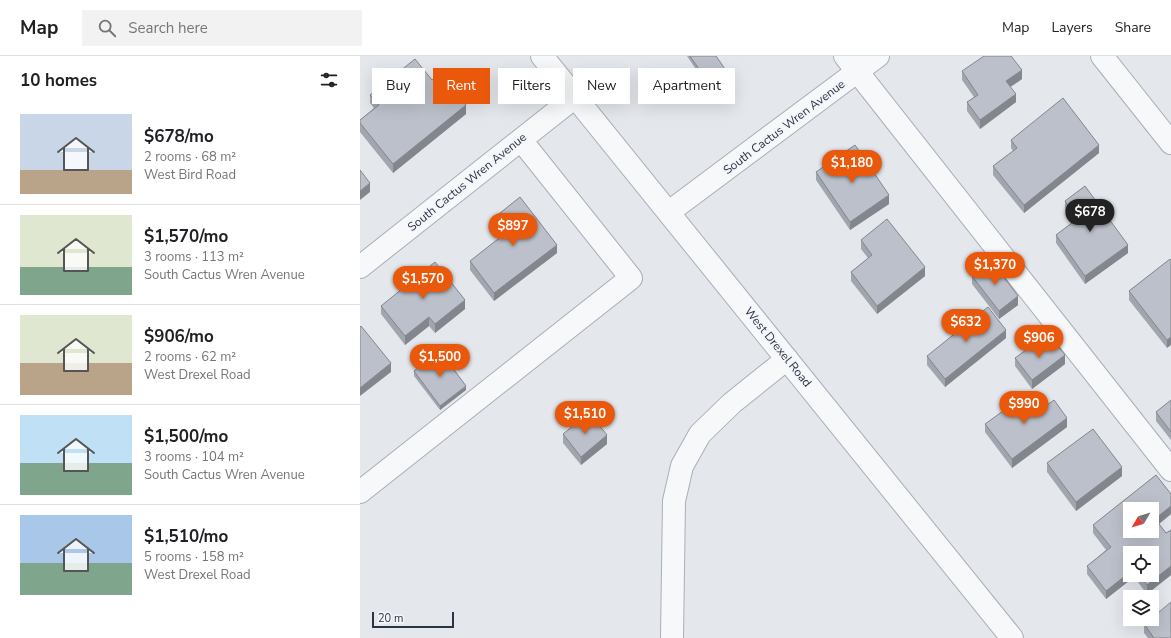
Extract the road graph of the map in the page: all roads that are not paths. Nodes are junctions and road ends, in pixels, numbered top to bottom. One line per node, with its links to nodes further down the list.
1 (542, 56): 5 (street, West Drexel Road)
2 (878, 56): 4 (street, South Cactus Wren Avenue)
3 (1102, 56): 9 (street)
4 (852, 64): 10 (street, South Cactus Wren Avenue); 13 (street)
5 (573, 95)
6 (573, 99): 8 (street, South Cactus Wren Avenue)
7 (581, 104): 10 (street, West Drexel Road)
8 (520, 140): 11 (street, South Cactus Wren Avenue); 14 (street)
9 (1171, 143)
10 (669, 212): 12 (street, West Drexel Road)
11 (360, 268)
12 (787, 359): 15 (street); 16 (street, West Drexel Road)
13 (1171, 470)
14 (360, 492)
15 (672, 638)
16 (1012, 638)

